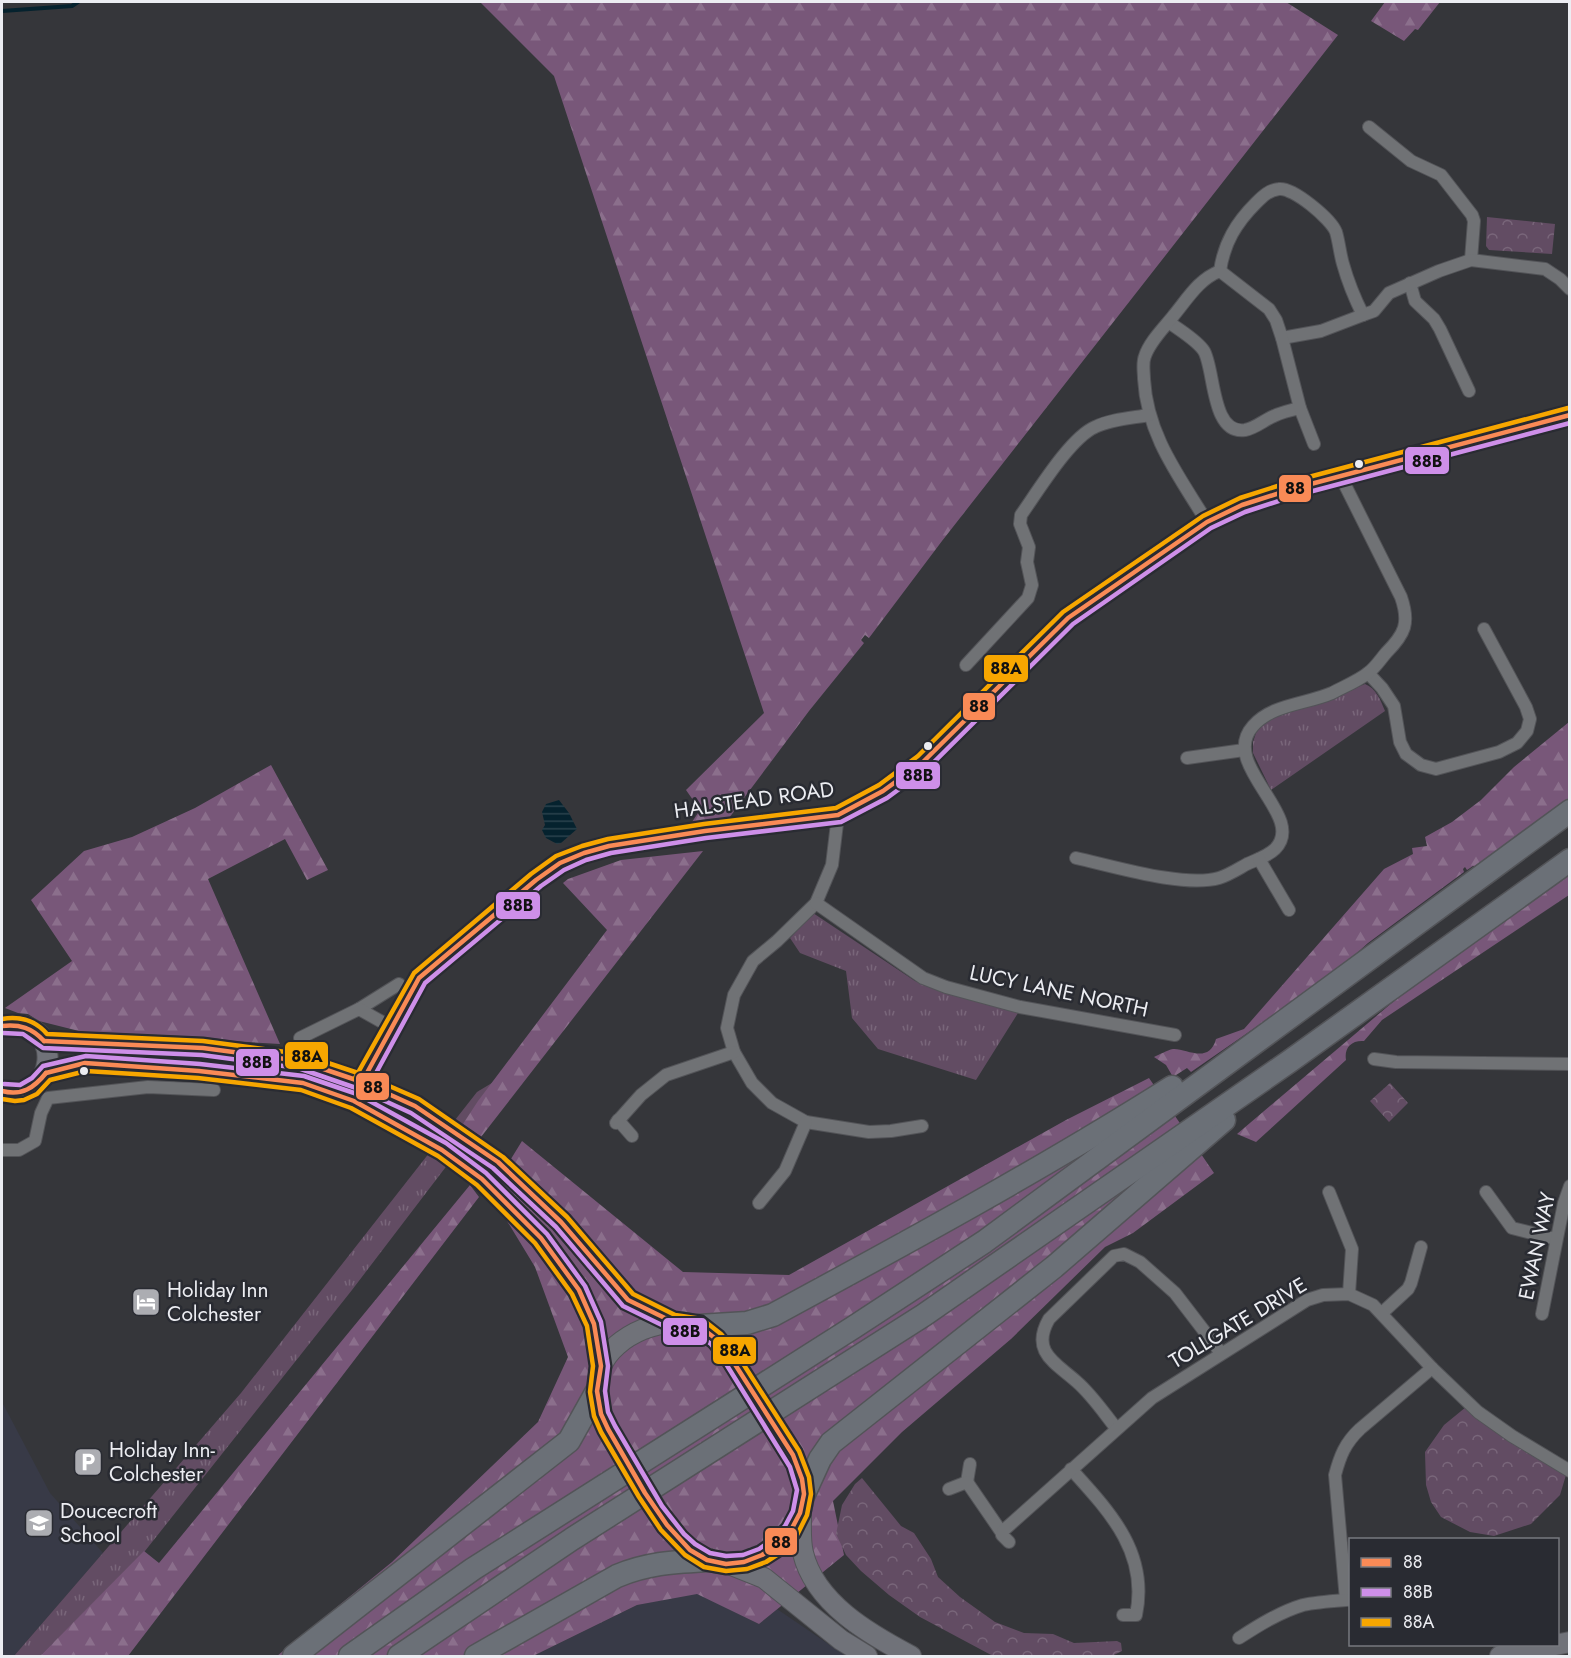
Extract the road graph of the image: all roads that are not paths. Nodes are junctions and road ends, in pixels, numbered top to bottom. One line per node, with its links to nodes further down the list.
1 (1369, 127): 2 (street)
2 (1471, 260): 4 (street); 5 (street)
3 (1220, 271): 6 (street); 7 (street); 8 (street)
4 (1410, 284): 6 (street); 9 (street)
5 (1569, 289)
6 (1363, 315): 8 (street)
7 (1169, 322): 10 (street); 11 (street)
8 (1282, 338): 10 (street)
9 (1469, 391)
10 (1300, 408): 13 (street)
11 (1149, 415): 15 (street); 17 (street)
12 (1569, 415): 14 (street, HALSTEAD ROAD)
13 (1314, 444)
14 (1341, 477): 15 (street, HALSTEAD ROAD); 18 (street)
15 (1207, 522): 22 (street, HALSTEAD ROAD)
16 (1484, 628): 18 (street)
17 (966, 665)
18 (1368, 673): 19 (street)
19 (1244, 750): 20 (street); 24 (street)
20 (1187, 758)
21 (1569, 811): 30 (highway)
22 (838, 815): 26 (street); 32 (street, HALSTEAD ROAD)
23 (1076, 858): 24 (street)
24 (1259, 859): 27 (street)
25 (1569, 860): 38 (highway)
26 (816, 903): 33 (street, LUCY LANE NORTH); 36 (street)
27 (1289, 910)
28 (399, 984): 29 (street)
29 (359, 1010): 32 (street); 34 (street)
30 (1295, 1015): 59 (highway); 77 (highway)
31 (2, 1026): 35 (main road)
32 (391, 1027): 41 (street, HALSTEAD ROAD)
33 (1175, 1035)
34 (300, 1038)
35 (44, 1041): 40 (main road); 41 (main road)
36 (734, 1052): 44 (street); 46 (street)
37 (1374, 1059): 39 (street)
38 (1290, 1061): 70 (highway); 78 (highway)
39 (1569, 1064)
40 (46, 1073): 43 (main road); 61 (main road)
41 (362, 1082): 58 (main road)
42 (214, 1090): 47 (street)
43 (2, 1091)
44 (806, 1122): 45 (street); 51 (street)
45 (922, 1126)
46 (632, 1136)
47 (2, 1150)
48 (1569, 1186): 52 (street, EWAN WAY)
49 (1329, 1192): 55 (street)
50 (1486, 1192): 53 (street)
51 (759, 1203)
52 (1567, 1204): 53 (street, EWAN WAY)
53 (1556, 1239): 57 (street, EWAN WAY)
54 (1421, 1247): 56 (street)
55 (1349, 1294): 56 (street); 60 (street, TOLLGATE DRIVE)
56 (1382, 1313): 62 (street)
57 (1542, 1314)
58 (673, 1322): 59 (main road); 61 (main road)
59 (699, 1326): 70 (main road, bridge)
60 (1221, 1353): 64 (street, TOLLGATE DRIVE); 64 (street)
61 (602, 1366): 63 (main road)
62 (1432, 1368): 67 (street); 72 (street)
63 (597, 1391): 71 (main road, bridge); 76 (highway)
64 (1116, 1428): 66 (street, TOLLGATE DRIVE)
65 (970, 1464): 68 (street)
66 (1071, 1469): 68 (street, TOLLGATE DRIVE); 73 (street)
67 (1569, 1471)
68 (966, 1482): 69 (street)
69 (948, 1489)
70 (803, 1502): 71 (main road); 81 (main road)
71 (719, 1562): 79 (highway); 80 (main road)
72 (1348, 1599): 74 (street)
73 (1130, 1615)
74 (1239, 1638)
75 (1549, 1646): 82 (main road)
76 (294, 1656)
77 (350, 1656)
78 (399, 1656)
79 (476, 1656)
80 (867, 1656)
81 (911, 1656)
82 (1500, 1656)

